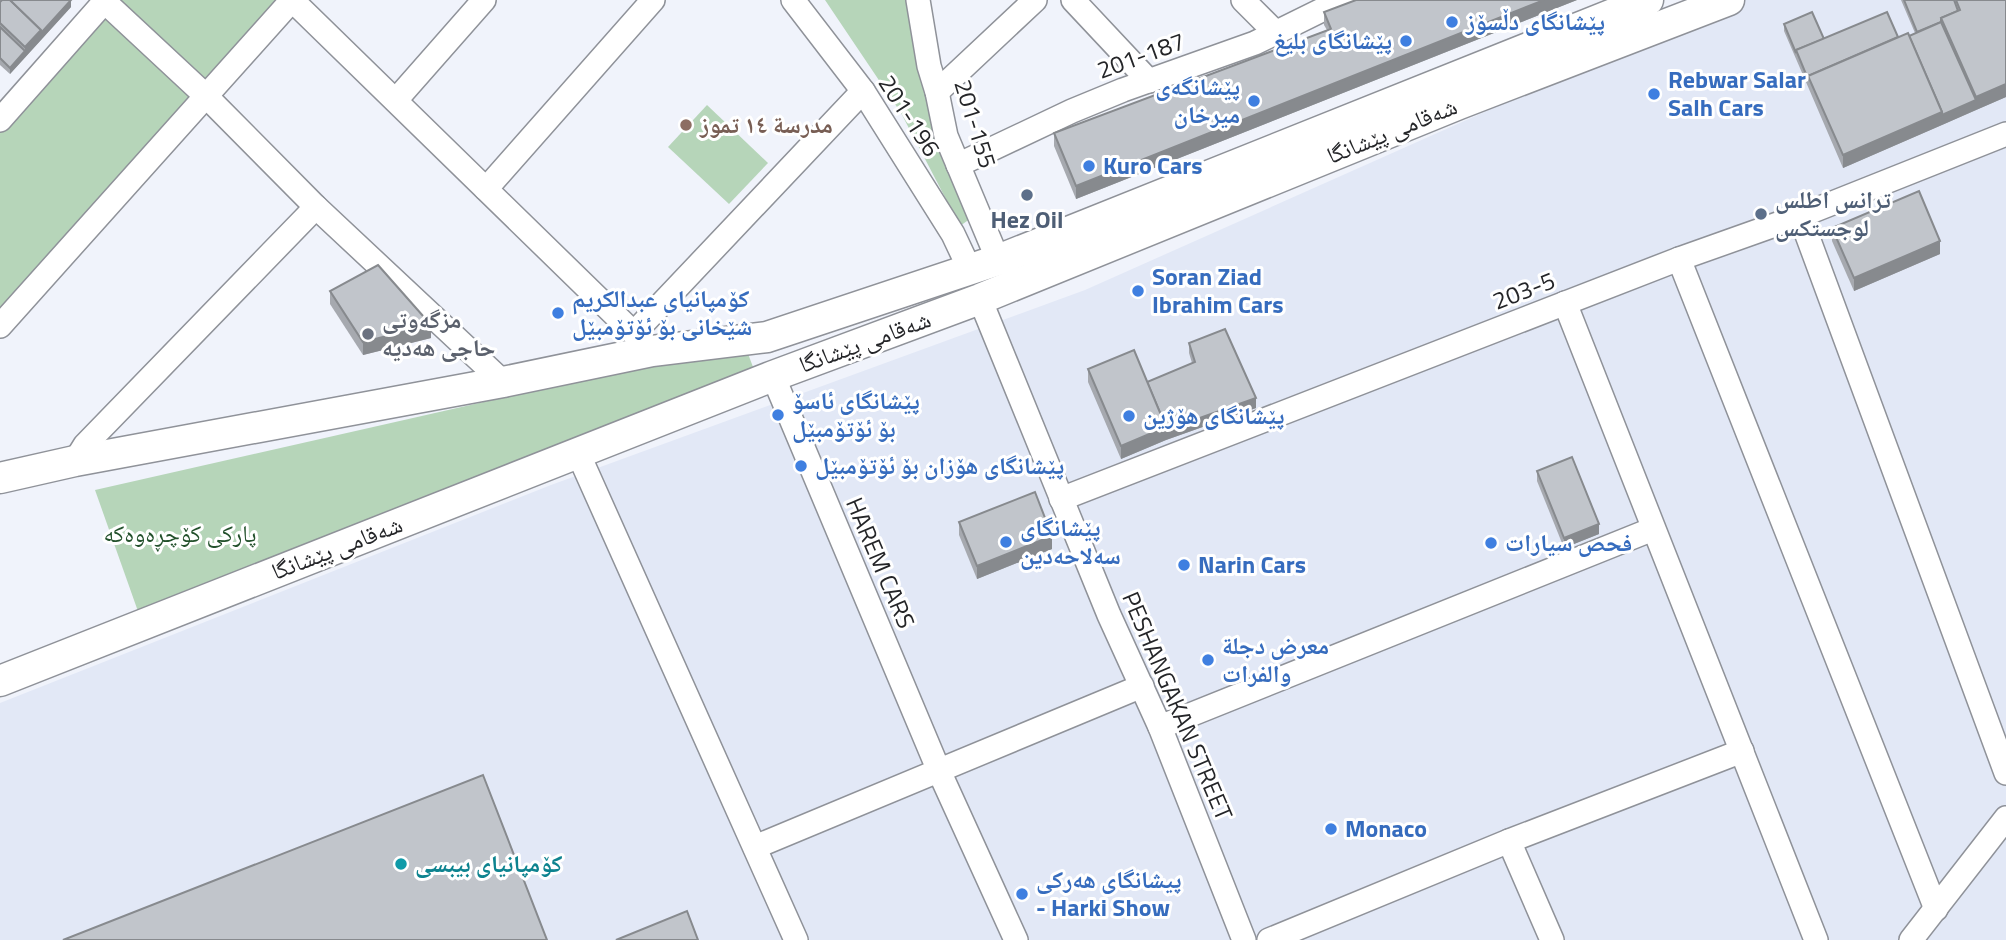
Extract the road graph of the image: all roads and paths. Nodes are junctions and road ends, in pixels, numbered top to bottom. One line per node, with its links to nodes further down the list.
1 (292, 0): 18 (street); 19 (street)
2 (484, 0): 19 (street)
3 (653, 0): 23 (street)
4 (793, 0): 15 (street, 201-196)
5 (918, 0): 17 (street, 201-155)
6 (1035, 0): 17 (street)
7 (1073, 0): 14 (street)
8 (1243, 0): 13 (street)
9 (1342, 0): 13 (street, 201-187)
10 (1648, 0): 16 (main road, شەقامی پێشانگا)
11 (1729, 0): 16 (main road, شەقامی پێشانگا)
12 (97, 4): 18 (street); 20 (street)
13 (1276, 33): 14 (street, 201-187)
14 (1149, 81): 22 (street, 201-187)
15 (863, 90): 27 (street, 201-196); 35 (street)
16 (1453, 91): 29 (main road, شەقامی پێشانگا); 31 (main road, شەقامی پێشانگا)
17 (937, 92): 22 (street, 201-155)
18 (206, 96): 24 (street); 33 (street)
19 (396, 100): 23 (street)
20 (5, 105)
21 (2006, 134): 25 (street, 203-5)
22 (958, 165): 26 (street, 201-155)
23 (486, 189): 35 (street)
24 (316, 207): 37 (street); 39 (street)
25 (1800, 216): 28 (street, 203-5); 48 (street)
26 (983, 222): 27 (street); 29 (street, 201-155)
27 (953, 234): 30 (street, 201-196)
28 (1679, 258): 32 (street, 203-5); 52 (street)
29 (998, 260): 30 (main road, شەقامی پێشانگا)
30 (969, 268): 34 (main road, شەقامی پێشانگا)
31 (980, 299): 36 (main road, شەقامی پێشانگا); 41 (street, PESHANGAKAN STREET)
32 (1565, 303): 41 (street, 203-5); 42 (street)
33 (0, 326)
34 (767, 337): 35 (main road, شەقامی پێشانگا); 36 (main road)
35 (643, 342): 37 (main road, شەقامی پێشانگا)
36 (773, 376): 38 (main road, شەقامی پێشانگا); 47 (street, HAREM CARS)
37 (503, 382): 39 (main road, شەقامی پێشانگا)
38 (578, 453): 43 (main road, شەقامی پێشانگا); 51 (street)
39 (75, 461): 40 (main road, شەقامی پێشانگا)
40 (0, 478)
41 (1061, 499): 44 (street, PESHANGAKAN STREET)
42 (1653, 529): 45 (street); 46 (street)
43 (0, 681)
44 (1142, 686): 45 (street, PESHANGAKAN STREET); 47 (street)
45 (1160, 727): 55 (street, PESHANGAKAN STREET)
46 (1742, 751): 50 (street); 58 (street)
47 (939, 771): 51 (street); 54 (street, HAREM CARS)
48 (2006, 773)
49 (2006, 818): 52 (street)
50 (1509, 841): 56 (street); 57 (street)
51 (755, 847): 53 (street)
52 (1936, 909): 59 (street)
53 (796, 940)
54 (1016, 940)
55 (1244, 940)
56 (1269, 940)
57 (1552, 940)
58 (1816, 940)
59 (1911, 940)

